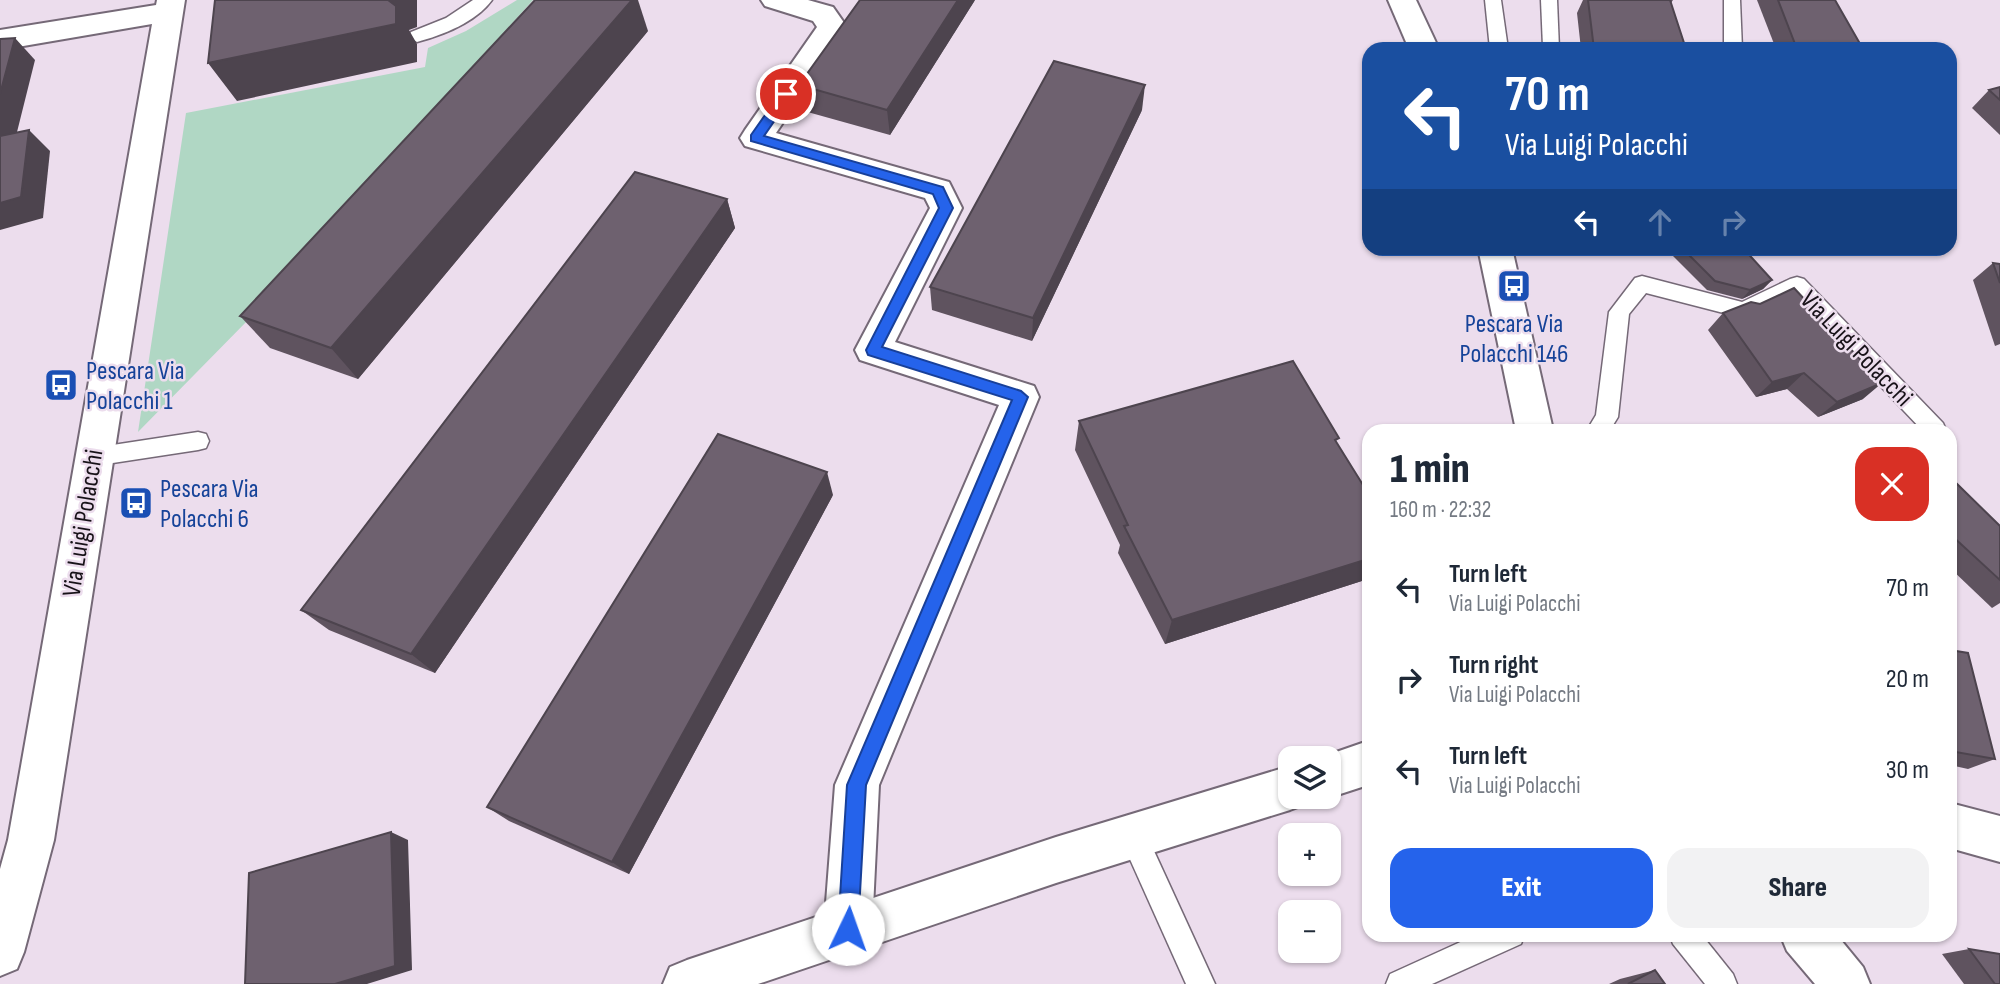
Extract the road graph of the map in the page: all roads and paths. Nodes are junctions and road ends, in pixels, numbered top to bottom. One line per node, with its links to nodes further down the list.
1 (484, 0): 8 (lane)
2 (775, 0): 28 (street)
3 (1402, 0): 10 (street)
4 (1493, 0): 11 (lane)
5 (1549, 0): 12 (lane)
6 (1732, 0): 13 (lane)
7 (170, 6): 9 (street); 19 (street, Via Luigi Polacchi)
8 (417, 36)
9 (0, 40)
10 (1421, 42)
11 (1499, 42)
12 (1552, 42)
13 (1733, 42)
14 (1497, 256): 15 (street)
15 (1534, 424)
16 (1602, 424): 17 (lane, Via Luigi Polacchi)
17 (1929, 424)
18 (198, 441): 19 (lane)
19 (93, 457): 26 (street, Via Luigi Polacchi)
20 (1362, 765): 21 (street)
21 (1341, 772)
22 (1278, 792): 24 (street)
23 (1957, 828): 25 (street)
24 (1133, 836): 28 (street); 34 (lane)
25 (2000, 839)
26 (31, 840): 27 (street, Via Luigi Polacchi); 32 (street, Via Luigi Polacchi)
27 (0, 884)
28 (848, 929): 33 (street)
29 (1493, 942): 35 (lane)
30 (1689, 942): 36 (lane)
31 (1811, 942): 37 (street)
32 (0, 952)
33 (687, 984)
34 (1201, 984)
35 (1400, 984)
36 (1723, 984)
37 (1846, 984)

